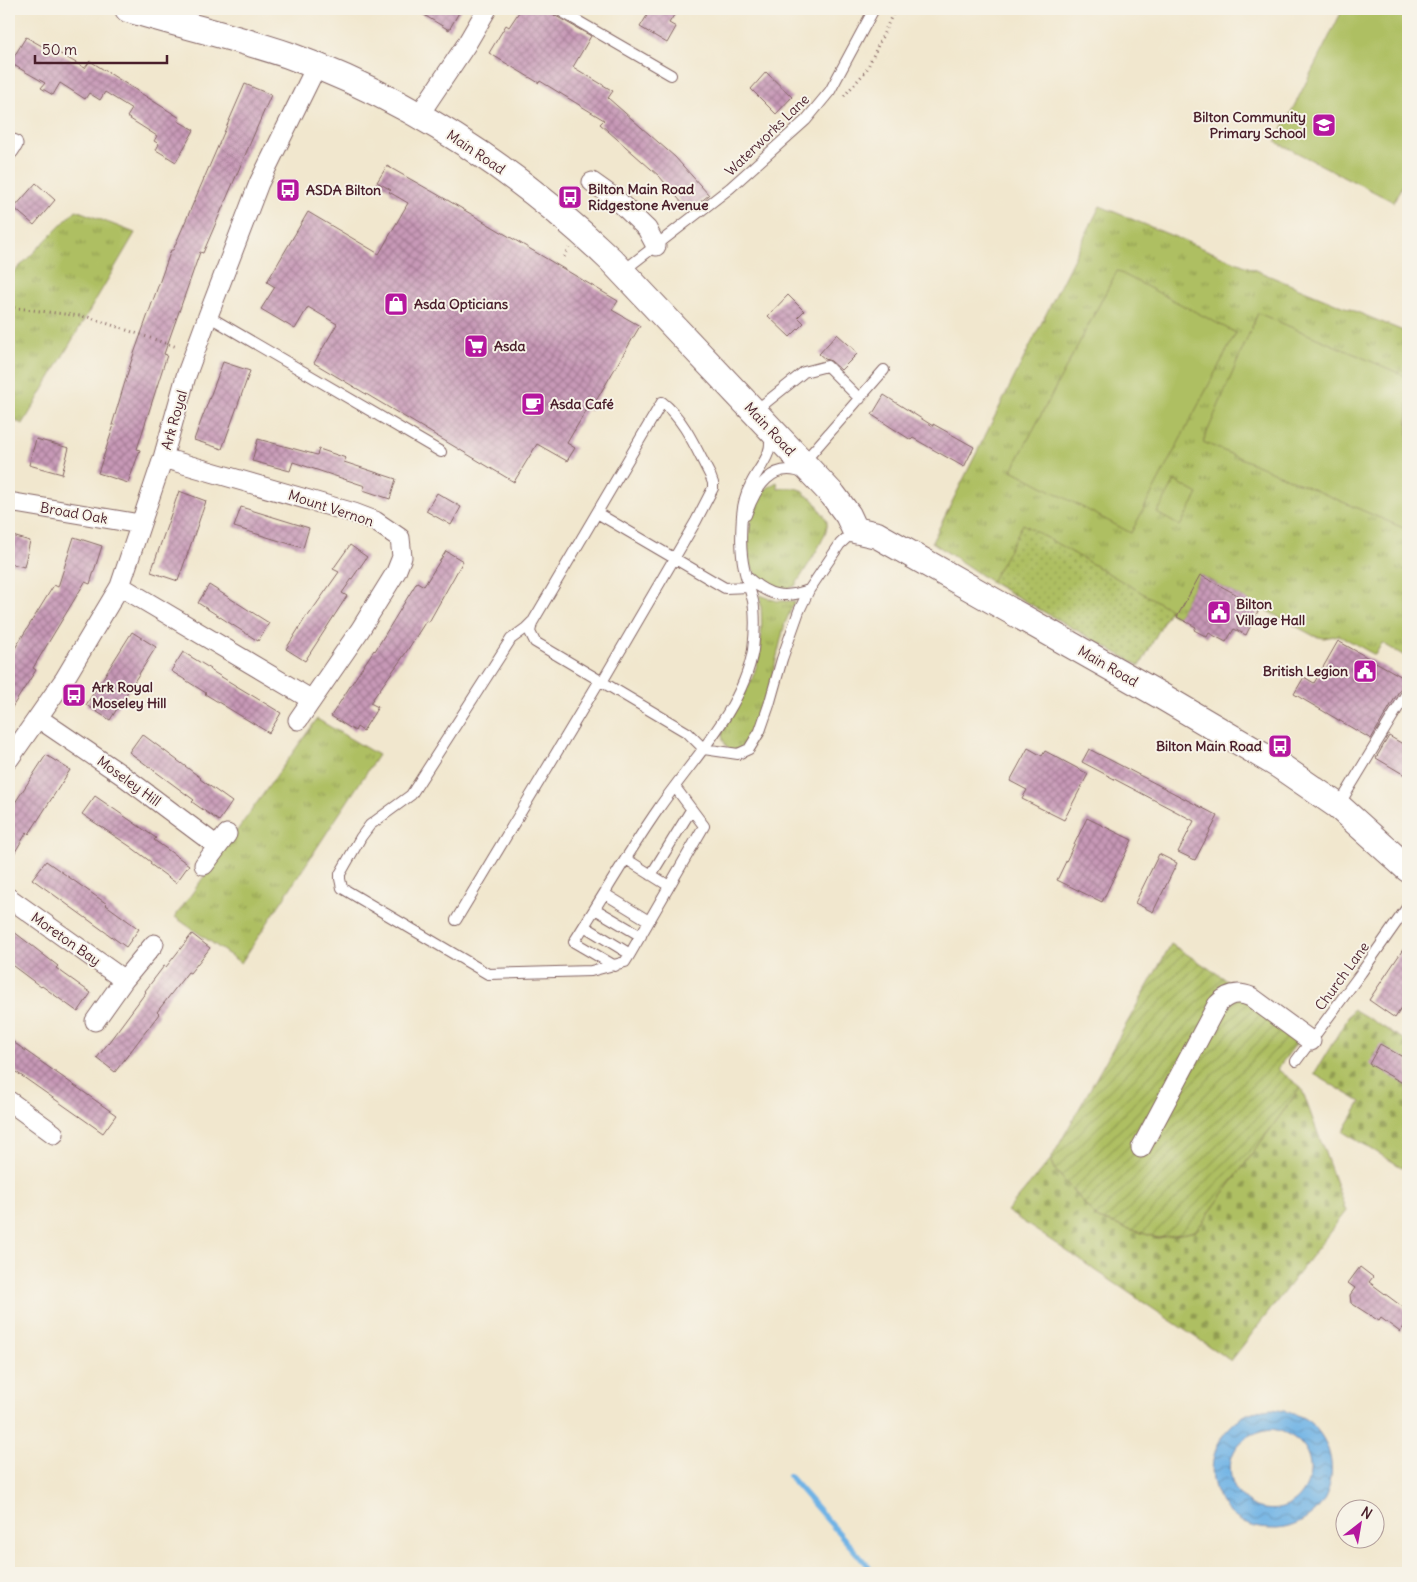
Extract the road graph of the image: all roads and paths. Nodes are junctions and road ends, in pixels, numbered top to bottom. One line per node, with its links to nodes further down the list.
1 (128, 9): 5 (main road, Main Road)
2 (487, 9): 7 (street)
3 (557, 9): 6 (lane)
4 (874, 9): 9 (lane, Waterworks Lane)
5 (316, 67): 7 (main road, Main Road); 12 (street, Ark Royal)
6 (671, 75)
7 (420, 115): 10 (main road, Main Road)
8 (592, 182): 9 (street)
9 (656, 246): 10 (lane, Waterworks Lane)
10 (622, 272): 16 (main road, Main Road)
11 (9, 307): 13 (path)
12 (208, 316): 13 (street, Ark Royal); 17 (lane)
13 (195, 354): 18 (street, Ark Royal)
14 (884, 370): 15 (lane)
15 (860, 399): 16 (lane); 19 (lane)
16 (758, 416): 19 (main road, Main Road); 24 (lane)
17 (440, 452)
18 (164, 458): 23 (street, Ark Royal); 34 (street, Mount Vernon)
19 (803, 464): 20 (main road, Main Road)
20 (823, 484): 24 (lane); 25 (main road, Main Road)
21 (9, 502): 23 (street, Broad Oak)
22 (597, 512): 26 (lane); 26 (lane); 31 (lane)
23 (140, 524): 28 (street, Ark Royal)
24 (741, 530): 27 (lane)
25 (856, 530): 30 (lane); 40 (main road, Main Road)
26 (674, 558): 29 (lane); 32 (lane)
27 (746, 576): 29 (lane); 30 (lane)
28 (120, 586): 34 (street); 35 (street, Ark Royal)
29 (749, 587): 37 (lane)
30 (809, 590): 37 (lane)
31 (537, 614): 32 (lane); 56 (lane)
32 (601, 681): 37 (lane); 51 (lane)
33 (1408, 691): 40 (lane)
34 (312, 700): 36 (street, Mount Vernon)
35 (38, 718): 38 (street, Ark Royal); 43 (street, Moseley Hill)
36 (298, 720)
37 (704, 750): 39 (lane)
38 (9, 759)
39 (675, 787): 41 (lane); 42 (lane)
40 (1338, 806): 44 (main road, Main Road)
41 (691, 810): 45 (lane); 46 (lane)
42 (626, 859): 45 (lane); 47 (lane)
43 (204, 865)
44 (1408, 869)
45 (651, 875): 46 (lane)
46 (670, 886): 52 (lane)
47 (605, 894): 50 (lane); 52 (lane)
48 (9, 898): 57 (street, Moreton Bay)
49 (1408, 906): 59 (lane, Church Lane)
50 (596, 909): 53 (lane); 54 (lane)
51 (456, 920)
52 (649, 921): 54 (lane)
53 (584, 926): 56 (lane); 56 (lane)
54 (641, 936): 56 (lane)
55 (154, 944): 57 (street)
56 (624, 961)
57 (124, 980): 58 (street)
58 (95, 1021)
59 (1311, 1041): 60 (lane, Church Lane); 63 (street)
60 (1296, 1061)
61 (9, 1101): 62 (street)
62 (43, 1133)
63 (1141, 1148)

